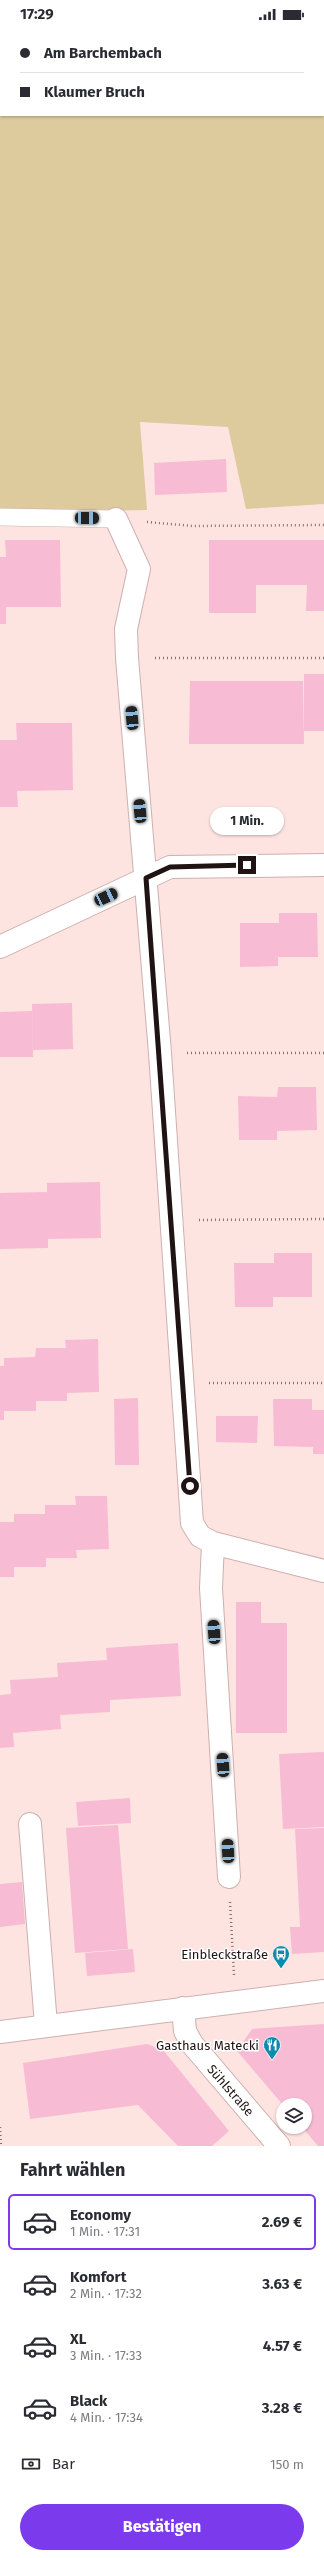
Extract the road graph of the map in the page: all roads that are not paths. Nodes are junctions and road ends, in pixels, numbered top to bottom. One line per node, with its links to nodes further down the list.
1 (0, 517): 2 (lane)
2 (116, 519): 4 (street)
3 (324, 865): 4 (street)
4 (146, 878): 5 (street); 6 (street)
5 (0, 947)
6 (213, 1542): 7 (street); 9 (street)
7 (324, 1571)
8 (30, 1824): 12 (street)
9 (229, 1877)
10 (324, 1991): 11 (street)
11 (183, 2008): 12 (street); 14 (street, Sühlstraße)
12 (46, 2025): 13 (street)
13 (0, 2032)
14 (279, 2146)

